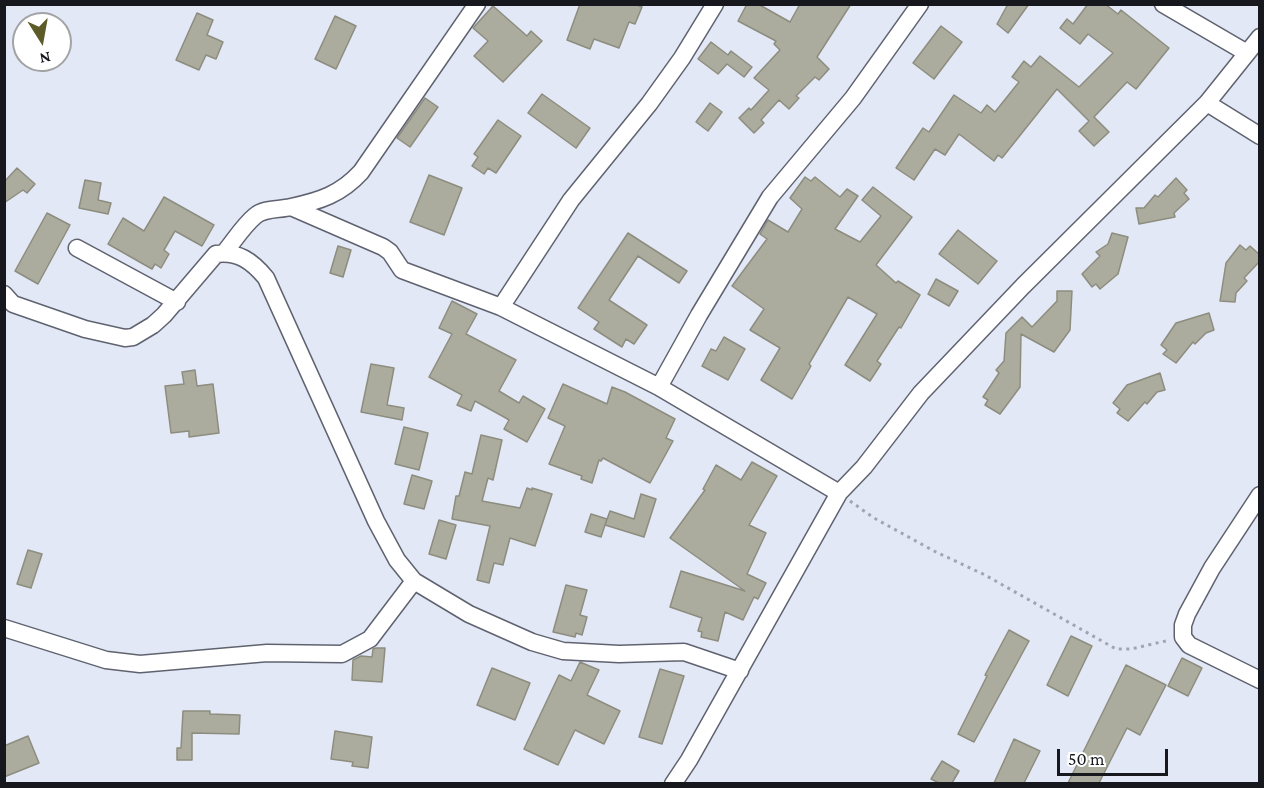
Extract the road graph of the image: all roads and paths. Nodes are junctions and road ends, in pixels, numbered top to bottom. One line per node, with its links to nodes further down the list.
1 (477, 4): 9 (street)
2 (715, 4): 14 (street)
3 (920, 4): 15 (street)
4 (1162, 4): 6 (street)
5 (1260, 37): 6 (street)
6 (1247, 53): 7 (street)
7 (1207, 104): 8 (street); 16 (street)
8 (1260, 136)
9 (291, 207): 11 (street); 14 (street)
10 (77, 248): 13 (street)
11 (224, 253): 13 (street); 18 (street)
12 (4, 294): 13 (street)
13 (177, 302)
14 (501, 307): 15 (street)
15 (659, 387): 16 (street)
16 (839, 493): 20 (path); 21 (street)
17 (1260, 495): 20 (street)
18 (414, 581): 19 (street); 21 (street)
19 (4, 628)
20 (1183, 637): 22 (street)
21 (740, 671): 23 (street)
22 (1260, 680)
23 (673, 783)

